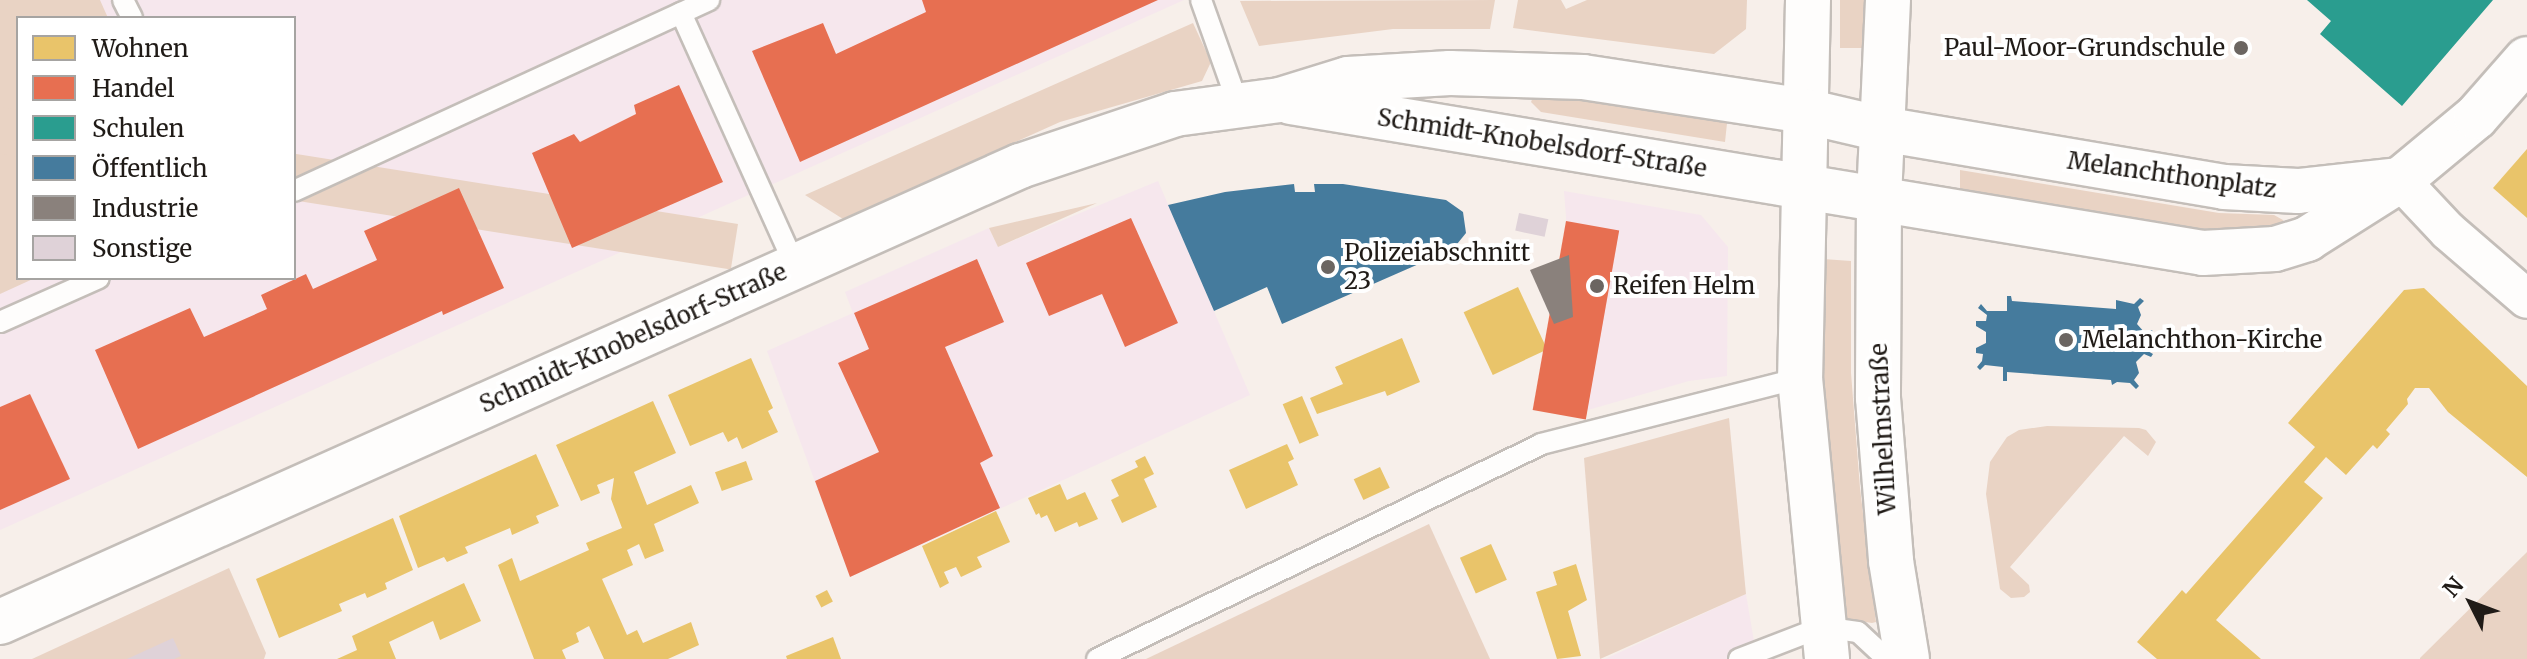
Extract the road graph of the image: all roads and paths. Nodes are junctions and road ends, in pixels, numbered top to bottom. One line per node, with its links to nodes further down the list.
1 (709, 0): 5 (lane)
2 (1201, 0): 7 (lane)
3 (1808, 0): 8 (street)
4 (1888, 0): 9 (street, Wilhelmstraße)
5 (681, 13): 12 (lane); 16 (lane)
6 (2527, 59): 10 (street)
7 (1259, 102): 8 (street, Schmidt-Knobelsdorf-Straße); 11 (street, Schmidt-Knobelsdorf-Straße); 16 (street, Schmidt-Knobelsdorf-Straße)
8 (1805, 111): 9 (street); 11 (street)
9 (1882, 129): 13 (street, Melanchthonplatz); 14 (street, Wilhelmstraße)
10 (2400, 180): 13 (street, Melanchthonplatz); 15 (street); 18 (street)
11 (1803, 186): 14 (street); 20 (street)
12 (296, 190)
13 (2298, 191): 15 (lane)
14 (1879, 198): 15 (street); 26 (street, Wilhelmstraße)
15 (2307, 239)
16 (795, 265): 21 (street, Schmidt-Knobelsdorf-Straße)
17 (94, 280): 19 (lane)
18 (2527, 299)
19 (0, 322)
20 (1800, 378): 22 (street); 23 (lane)
21 (0, 622)
22 (1825, 643): 24 (lane); 25 (lane)
23 (1097, 659)
24 (1739, 659)
25 (1887, 659)
26 (1907, 659)

